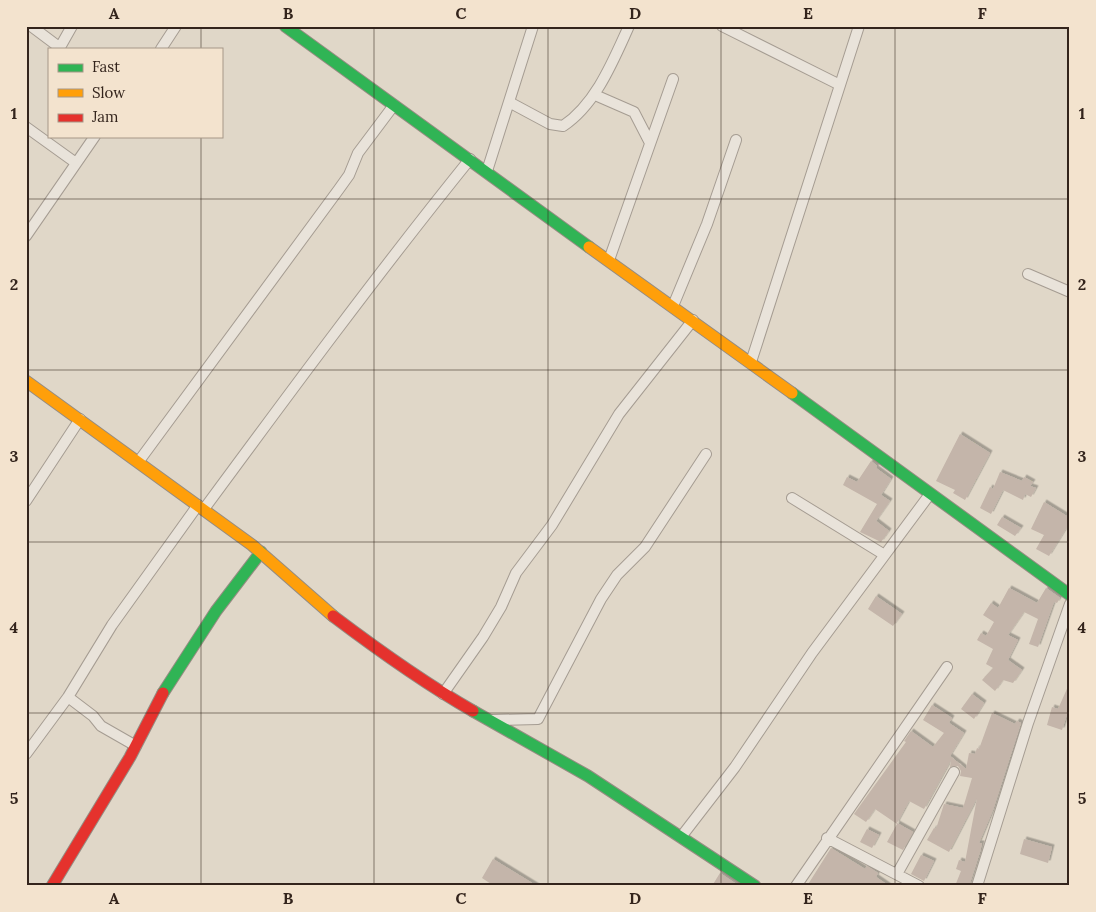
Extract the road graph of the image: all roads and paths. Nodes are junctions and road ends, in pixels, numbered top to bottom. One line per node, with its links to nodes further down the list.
1 (31, 26): 10 (street)
2 (72, 26): 10 (street)
3 (162, 26): 9 (street)
4 (285, 26): 16 (street)
5 (533, 26): 15 (street)
6 (629, 26): 14 (street)
7 (722, 26): 13 (street)
8 (859, 26): 13 (street)
9 (174, 30): 11 (street)
10 (59, 48)
11 (162, 48)
12 (673, 79): 22 (street)
13 (840, 85): 32 (street)
14 (595, 95): 15 (street); 22 (street)
15 (509, 102): 25 (street)
16 (394, 105): 23 (street); 36 (street)
17 (26, 127): 21 (street)
18 (48, 134): 21 (street)
19 (94, 138): 24 (street)
20 (736, 140): 30 (street)
21 (46, 141): 24 (street)
22 (650, 143): 27 (street)
23 (470, 159): 25 (street); 40 (street)
24 (76, 163): 26 (street)
25 (487, 171): 27 (street)
26 (26, 236)
27 (609, 260): 30 (street)
28 (1028, 274): 29 (street)
29 (1070, 292)
30 (673, 306): 31 (street)
31 (693, 320): 32 (street); 46 (street)
32 (751, 362): 37 (street)
33 (27, 383): 34 (street)
34 (80, 419): 36 (street); 39 (street)
35 (706, 454): 48 (street)
36 (139, 461): 40 (street)
37 (930, 494): 42 (street); 43 (street)
38 (792, 498): 42 (street)
39 (26, 502)
40 (201, 507): 41 (street); 47 (street)
41 (261, 552): 46 (street); 49 (street)
42 (883, 554): 52 (street)
43 (1070, 595)
44 (1070, 604): 59 (street)
45 (947, 666): 53 (street)
46 (443, 694): 48 (street)
47 (68, 698): 49 (street); 50 (street)
48 (488, 719): 52 (street)
49 (136, 746): 55 (street)
50 (26, 754)
51 (954, 772): 54 (street)
52 (681, 837): 56 (street)
53 (827, 838): 54 (street); 57 (street)
54 (897, 874): 58 (street)
55 (52, 886)
56 (755, 886)
57 (796, 886)
58 (919, 886)
59 (977, 886)

